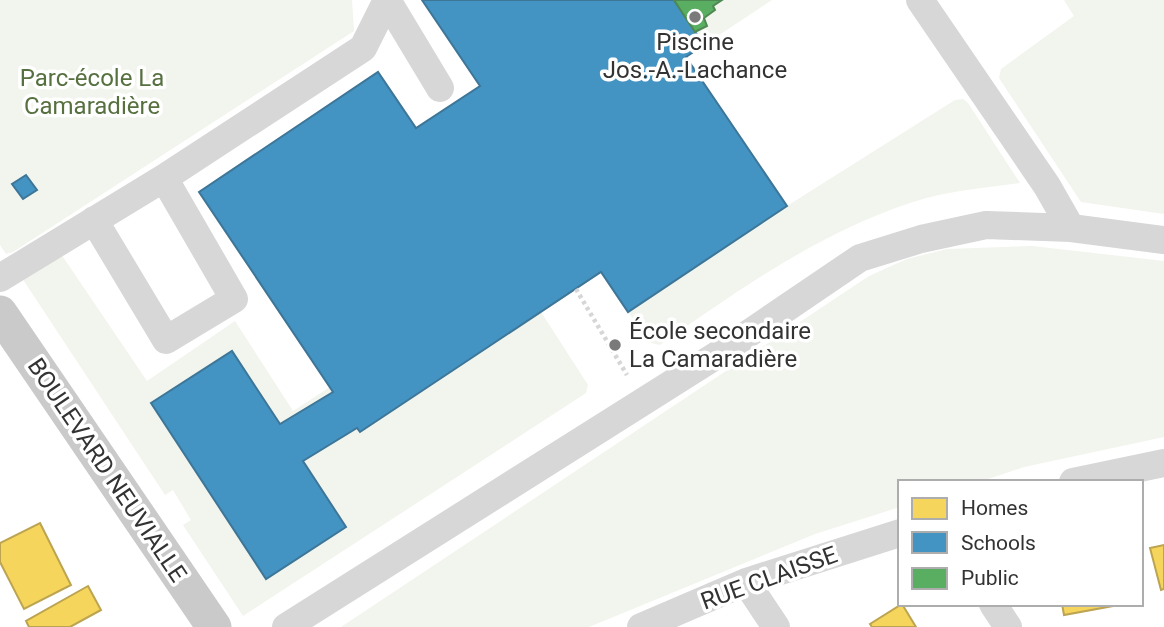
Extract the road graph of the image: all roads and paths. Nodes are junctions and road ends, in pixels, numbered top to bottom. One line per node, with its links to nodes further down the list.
1 (387, 0): 3 (street); 4 (street)
2 (920, 0): 6 (street)
3 (440, 88)
4 (164, 178): 5 (street); 5 (street)
5 (94, 220): 8 (street)
6 (1071, 228): 7 (street); 18 (street)
7 (1164, 240)
8 (0, 278)
9 (576, 289): 11 (path)
10 (0, 313): 17 (main road, BOULEVARD NEUVIALLE)
11 (626, 375)
12 (1164, 463): 13 (street)
13 (1083, 480)
14 (898, 534): 15 (street, RUE CLAISSE)
15 (746, 582): 19 (street, RUE CLAISSE); 20 (street)
16 (994, 606): 21 (street)
17 (214, 627)
18 (286, 627)
19 (641, 627)
20 (776, 627)
21 (1008, 627)

